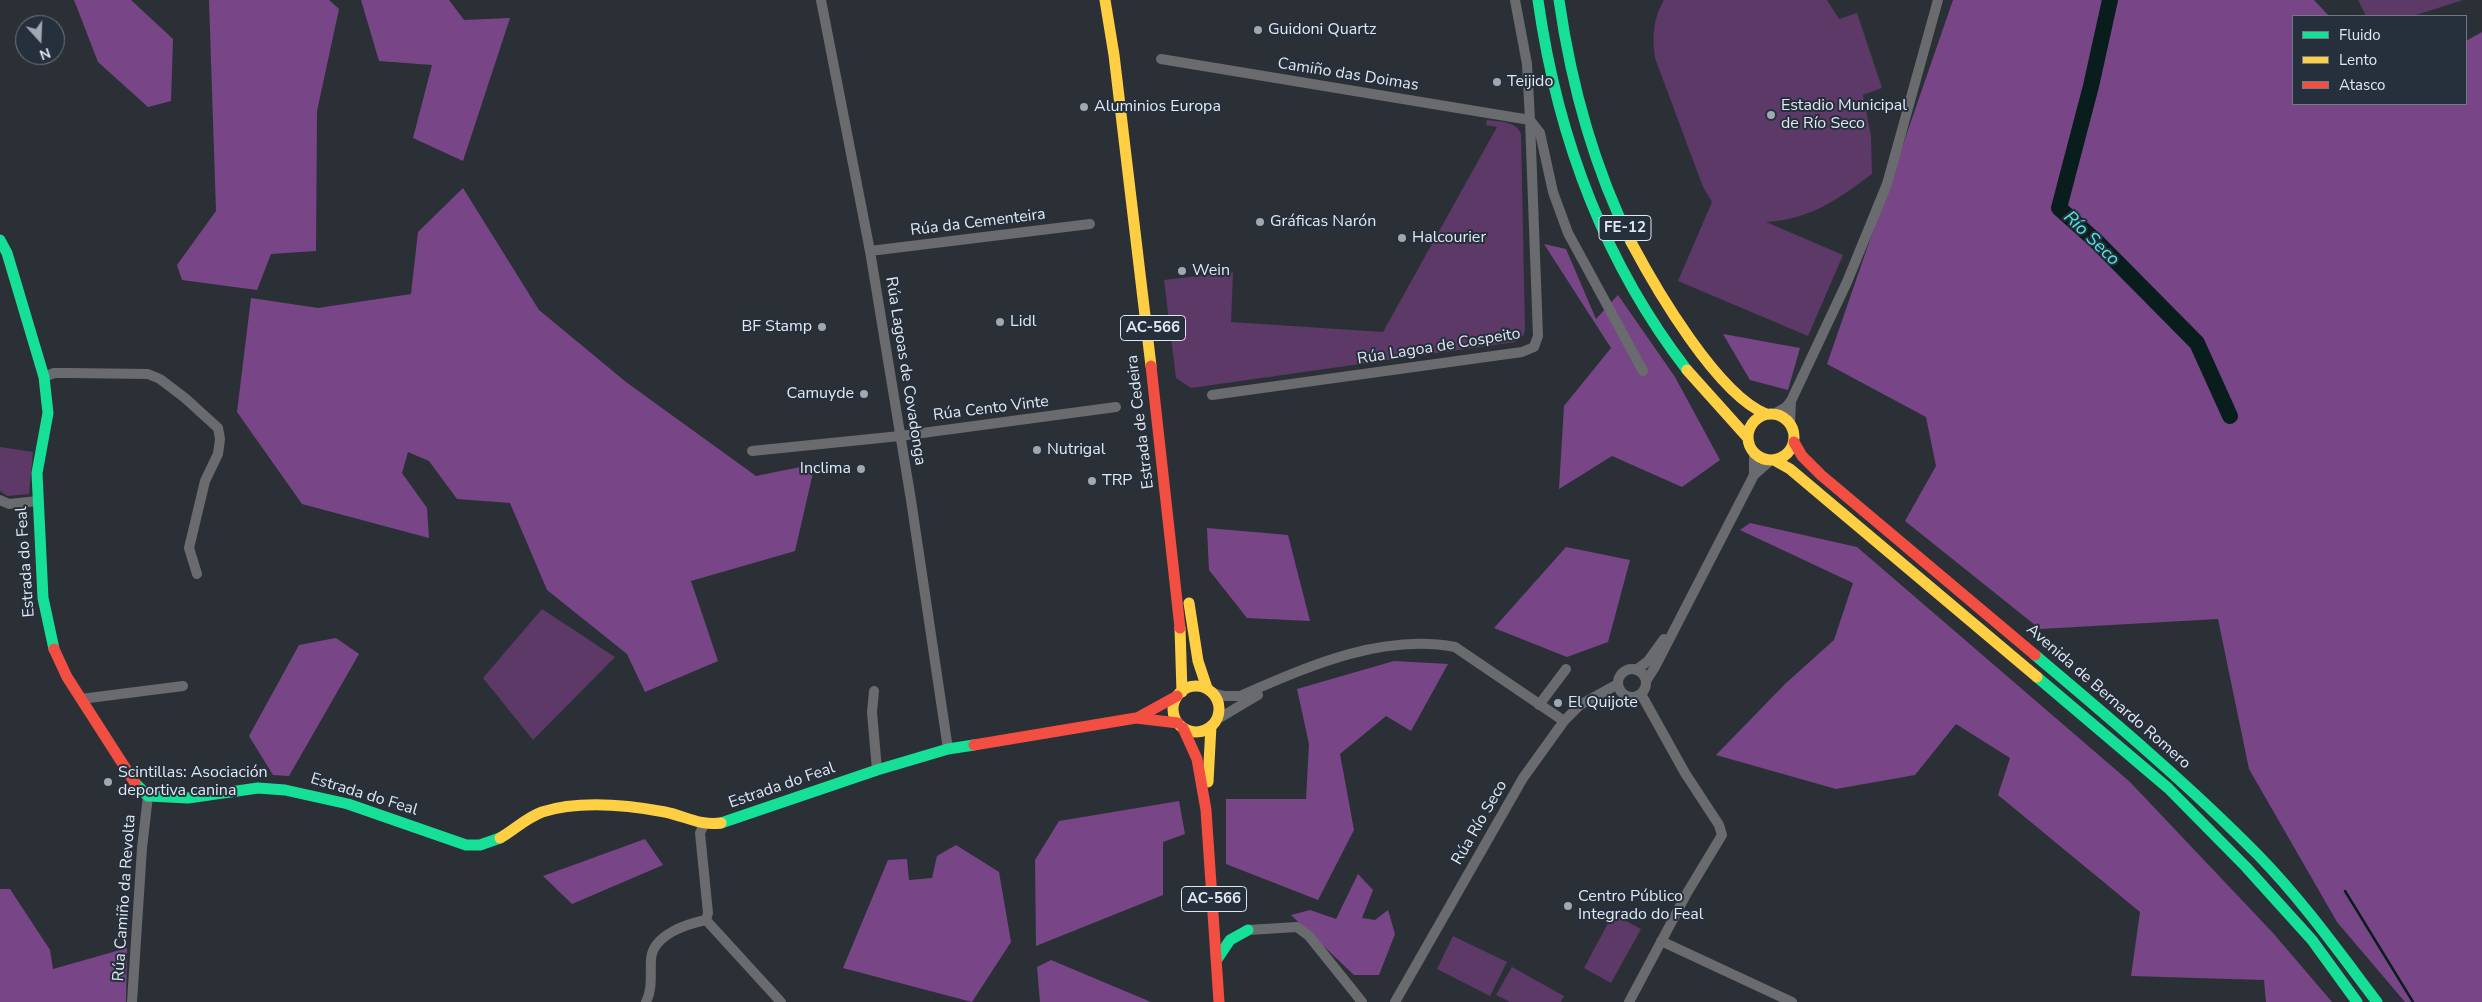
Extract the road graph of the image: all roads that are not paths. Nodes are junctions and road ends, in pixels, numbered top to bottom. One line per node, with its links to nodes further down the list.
1 (821, 0): 12 (street, Rúa Lagoas de Covadonga)
2 (1105, 0): 39 (main road, Estrada de Cedeira)
3 (1117, 0): 38 (main road, Estrada de Cedeira / AC-566)
4 (1515, 0): 9 (street)
5 (1538, 0): 21 (main road, FE-12)
6 (1559, 0): 18 (main road, FE-12)
7 (1938, 0): 16 (street)
8 (1161, 59): 9 (street, Camiño das Doimas)
9 (1530, 120): 13 (street); 15 (street, Rúa Lagoa de Cospeito)
10 (1090, 224): 12 (street, Rúa da Cementeira)
11 (0, 240): 14 (main road, Estrada do Feal)
12 (870, 251): 20 (street, Rúa Lagoas de Covadonga)
13 (1643, 371)
14 (44, 377): 28 (main road, Estrada do Feal); 29 (street)
15 (1212, 395)
16 (1791, 401): 18 (street); 19 (street)
17 (1116, 408): 20 (street, Rúa Cento Vinte)
18 (1770, 414): 19 (main road); 21 (main road)
19 (1790, 423): 22 (main road)
20 (900, 436): 23 (street, Rúa Cento Vinte); 47 (street, Rúa Lagoas de Covadonga)
21 (1748, 438): 24 (main road)
22 (1794, 442): 25 (main road); 67 (main road, Avenida de Bernardo Romero)
23 (752, 451)
24 (1754, 452): 25 (main road); 26 (street)
25 (1773, 460): 26 (street); 66 (main road, Avenida de Bernardo Romero)
26 (1754, 475): 30 (street)
27 (0, 500): 28 (street)
28 (38, 501): 41 (main road, Estrada do Feal)
29 (198, 574)
30 (1677, 622): 32 (street); 34 (street)
31 (1566, 669): 42 (street)
32 (1636, 670): 34 (street); 35 (street)
33 (1291, 675): 38 (street); 42 (street); 45 (street)
34 (1646, 681): 40 (street)
35 (1618, 684): 40 (street); 44 (street, Rúa Río Seco)
36 (182, 686): 41 (street)
37 (874, 691): 48 (street)
38 (1210, 691): 39 (main road); 45 (main road)
39 (1180, 694): 43 (main road, Estrada do Feal); 46 (main road)
40 (1641, 694): 56 (street)
41 (81, 699): 49 (main road, Estrada do Feal)
42 (1539, 705): 44 (street)
43 (1136, 718): 46 (main road, Estrada do Feal); 47 (main road, Estrada do Feal)
44 (1564, 721): 63 (street, Rúa Río Seco)
45 (1214, 723): 46 (main road); 50 (main road, AC-566)
46 (1180, 725): 50 (main road, AC-566)
47 (948, 749): 48 (main road, Estrada do Feal)
48 (877, 770): 51 (main road, Estrada do Feal)
49 (148, 796): 51 (main road, Estrada do Feal); 59 (street, Rúa Camiño da Revolta)
50 (1206, 797): 52 (main road, AC-566)
51 (704, 824): 53 (street)
52 (1214, 907): 54 (main road); 55 (main road, AC-566)
53 (706, 920): 60 (street); 61 (street)
54 (1248, 930): 55 (main road); 57 (main road); 58 (street)
55 (1216, 932): 57 (main road, AC-566)
56 (1661, 941): 64 (street); 65 (street)
57 (1218, 960): 62 (main road, AC-566)
58 (1362, 1000)
59 (132, 1002)
60 (646, 1002)
61 (781, 1002)
62 (1219, 1002)
63 (1395, 1002)
64 (1629, 1002)
65 (1792, 1002)
66 (2357, 1002)
67 (2376, 1002)

